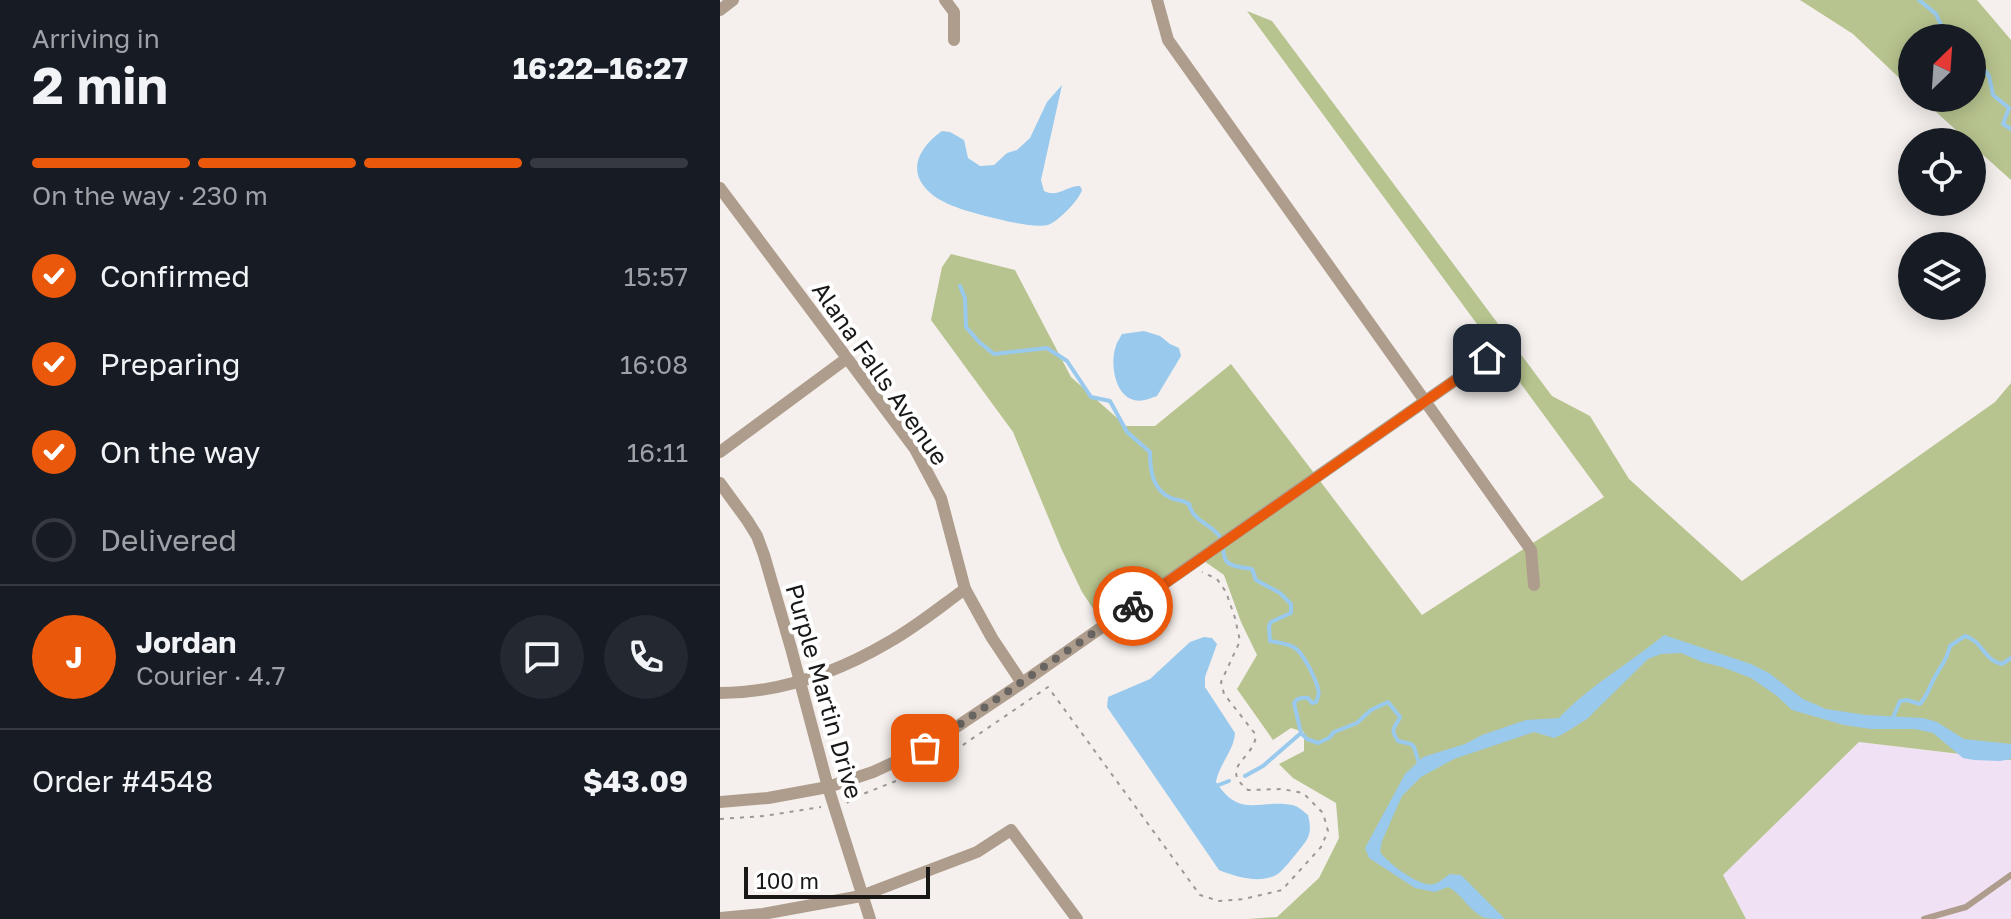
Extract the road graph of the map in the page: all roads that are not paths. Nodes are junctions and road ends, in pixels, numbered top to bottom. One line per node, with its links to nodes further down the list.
1 (733, 0): 4 (street)
2 (945, 0): 5 (street)
3 (1157, 0): 9 (street)
4 (720, 10)
5 (954, 40)
6 (720, 188): 8 (street, Alana Falls Avenue)
7 (1487, 358): 9 (street)
8 (846, 359): 10 (street); 13 (street, Alana Falls Avenue)
9 (1426, 403): 12 (street); 15 (street)
10 (720, 452)
11 (720, 483): 14 (street, Purple Martin Drive)
12 (1534, 585)
13 (965, 589): 14 (street); 15 (street, Alana Falls Avenue)
14 (800, 682): 16 (street); 17 (street, Purple Martin Drive)
15 (1022, 683): 17 (street)
16 (720, 693)
17 (828, 787): 18 (street); 20 (street, Purple Martin Drive)
18 (720, 802)
19 (2011, 875): 24 (lane)
20 (861, 896): 21 (street); 22 (street, Purple Martin Drive); 23 (street)
21 (720, 918)
22 (870, 919)
23 (1077, 919)
24 (1924, 919)

